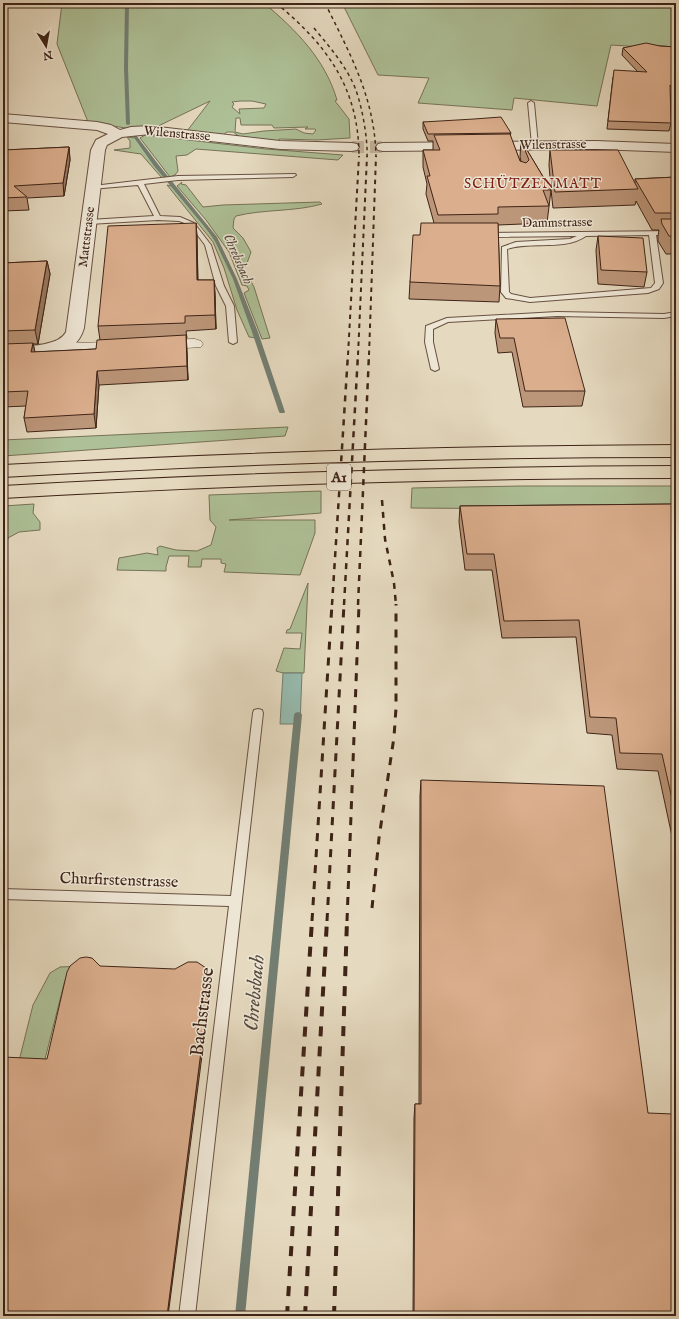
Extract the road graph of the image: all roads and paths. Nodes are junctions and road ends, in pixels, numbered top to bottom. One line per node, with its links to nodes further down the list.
1 (531, 103): 4 (lane)
2 (3, 118): 3 (street)
3 (118, 134): 5 (street, Wilenstrasse); 10 (street, Mattstrasse)
4 (534, 145): 6 (street, Wilenstrasse); 7 (street, Wilenstrasse)
5 (352, 147)
6 (383, 147)
7 (676, 148)
8 (293, 175): 9 (lane)
9 (140, 183): 10 (lane); 11 (lane)
10 (93, 188): 12 (street, Mattstrasse)
11 (158, 218): 12 (lane); 18 (lane)
12 (89, 222): 20 (street, Mattstrasse)
13 (676, 232): 14 (lane, Dammstrasse)
14 (652, 233): 15 (lane, Dammstrasse); 15 (lane)
15 (584, 234): 16 (lane, Dammstrasse)
16 (477, 235)
17 (676, 314): 22 (lane)
18 (233, 342)
19 (195, 344): 20 (street)
20 (63, 346): 21 (street)
21 (3, 352)
22 (435, 369)
23 (676, 450): 24 (highway, A1)
24 (3, 471)
25 (676, 472): 26 (highway, A1)
26 (3, 492)
27 (258, 713): 29 (lane, Bachstrasse)
28 (3, 894): 29 (lane, Churfirstenstrasse)
29 (235, 901): 30 (lane, Bachstrasse)
30 (187, 1316)

